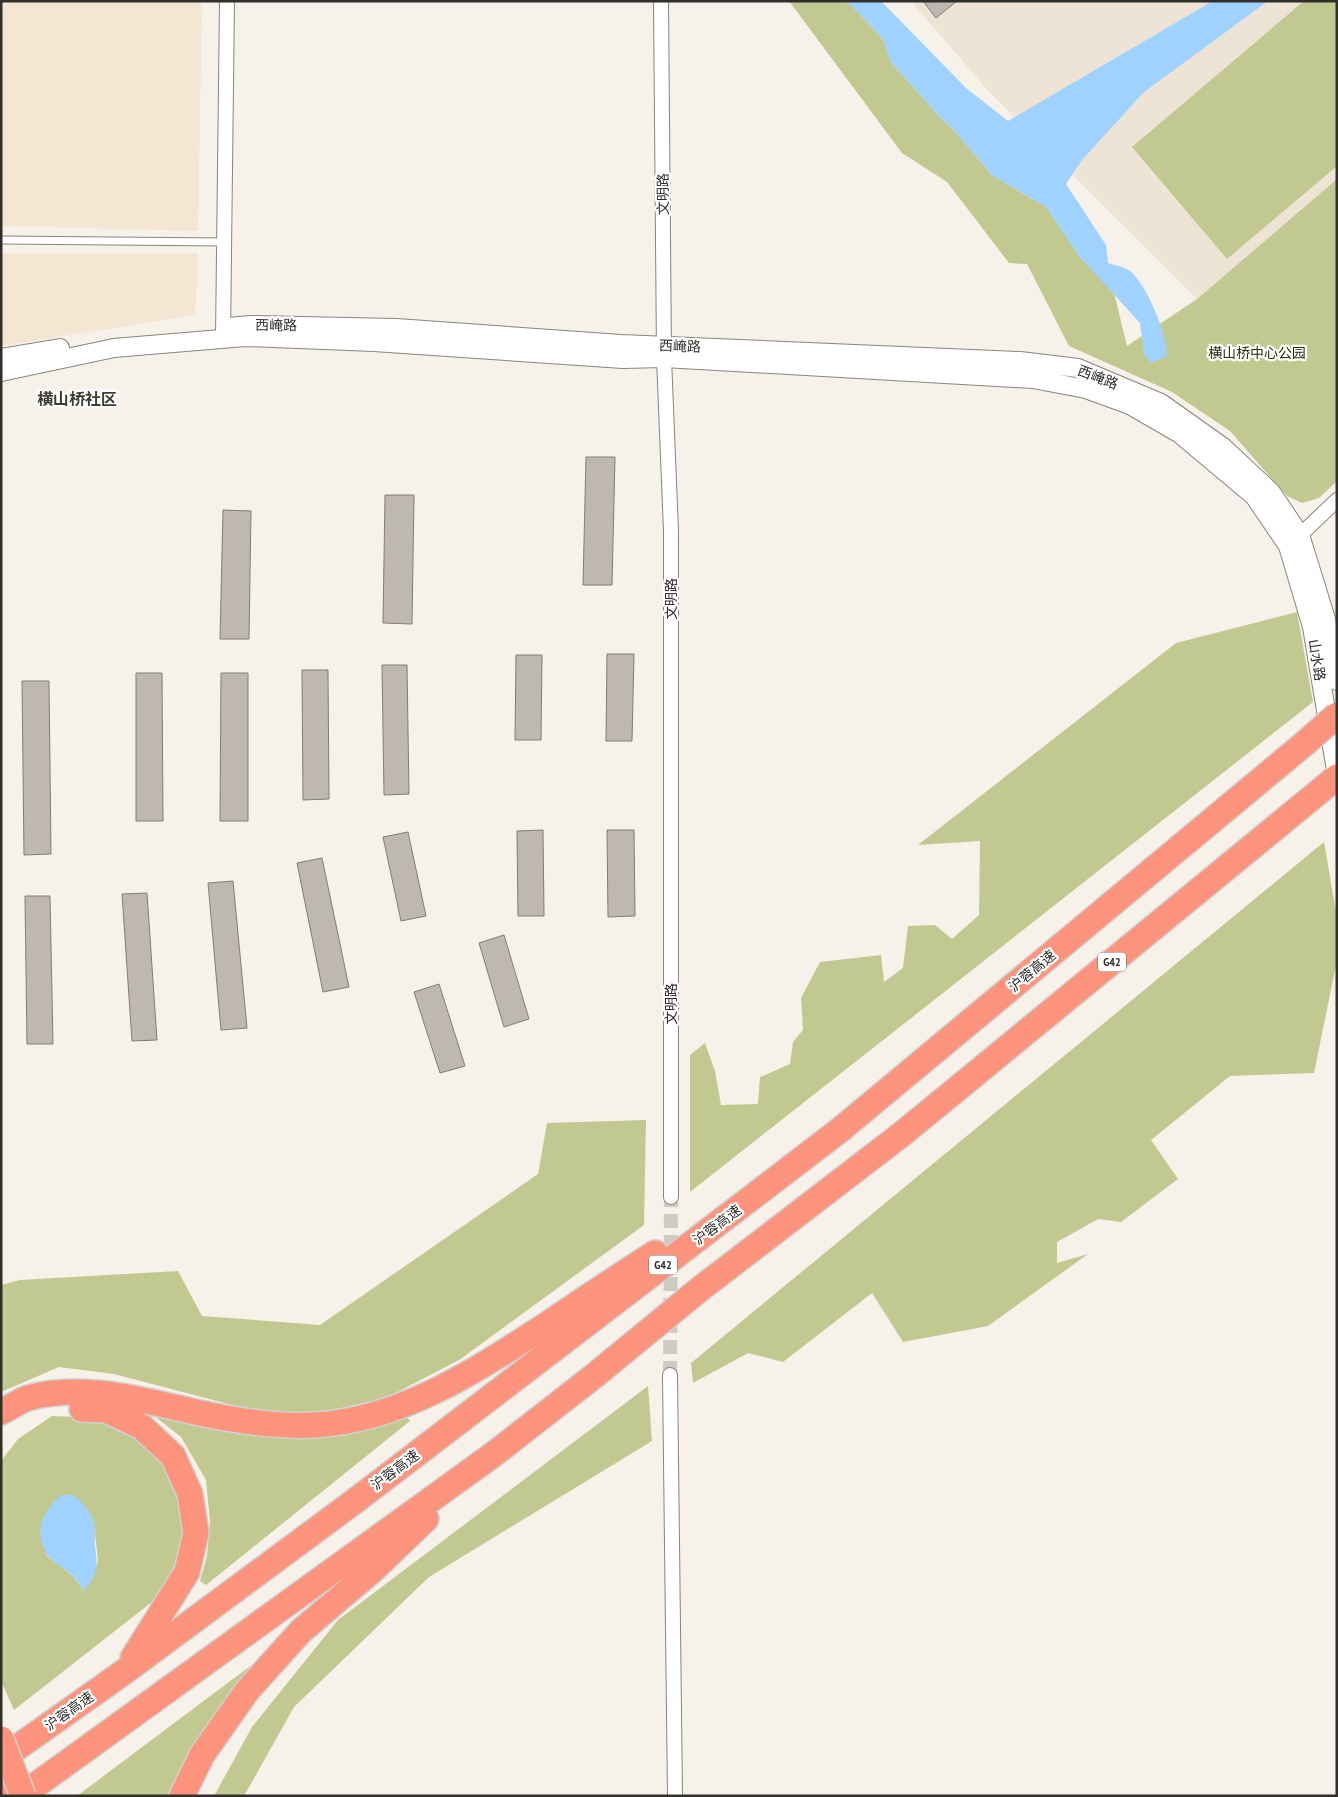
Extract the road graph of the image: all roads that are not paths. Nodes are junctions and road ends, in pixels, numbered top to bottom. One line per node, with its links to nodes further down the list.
1 (227, 1): 4 (street)
2 (661, 1): 6 (street, 文明路)
3 (1, 240): 4 (lane)
4 (224, 242): 5 (street)
5 (223, 333): 6 (street, 西崦路); 7 (street, 西崦路); 8 (street, 西崦路)
6 (665, 352): 10 (street, 西崦路); 15 (street, 文明路)
7 (1, 358)
8 (1, 372)
9 (1337, 500): 10 (street)
10 (1294, 541): 11 (street, 山水路); 13 (street, 山水路)
11 (1337, 682)
12 (1337, 716): 14 (highway, 沪蓉高速 / G42, bridge)
13 (1332, 781): 19 (highway, G42)
14 (840, 1130): 17 (highway); 20 (highway, 沪蓉高速 / G42)
15 (671, 1197)
16 (670, 1375): 27 (street)
17 (1, 1412)
18 (1, 1429): 20 (highway)
19 (494, 1454): 25 (highway, G42); 26 (highway)
20 (124, 1672): 22 (highway, 沪蓉高速 / G42)
21 (1, 1739): 25 (highway, bridge)
22 (1, 1758)
23 (1, 1780): 24 (highway)
24 (7, 1796)
25 (22, 1796)
26 (182, 1796)
27 (675, 1796)

